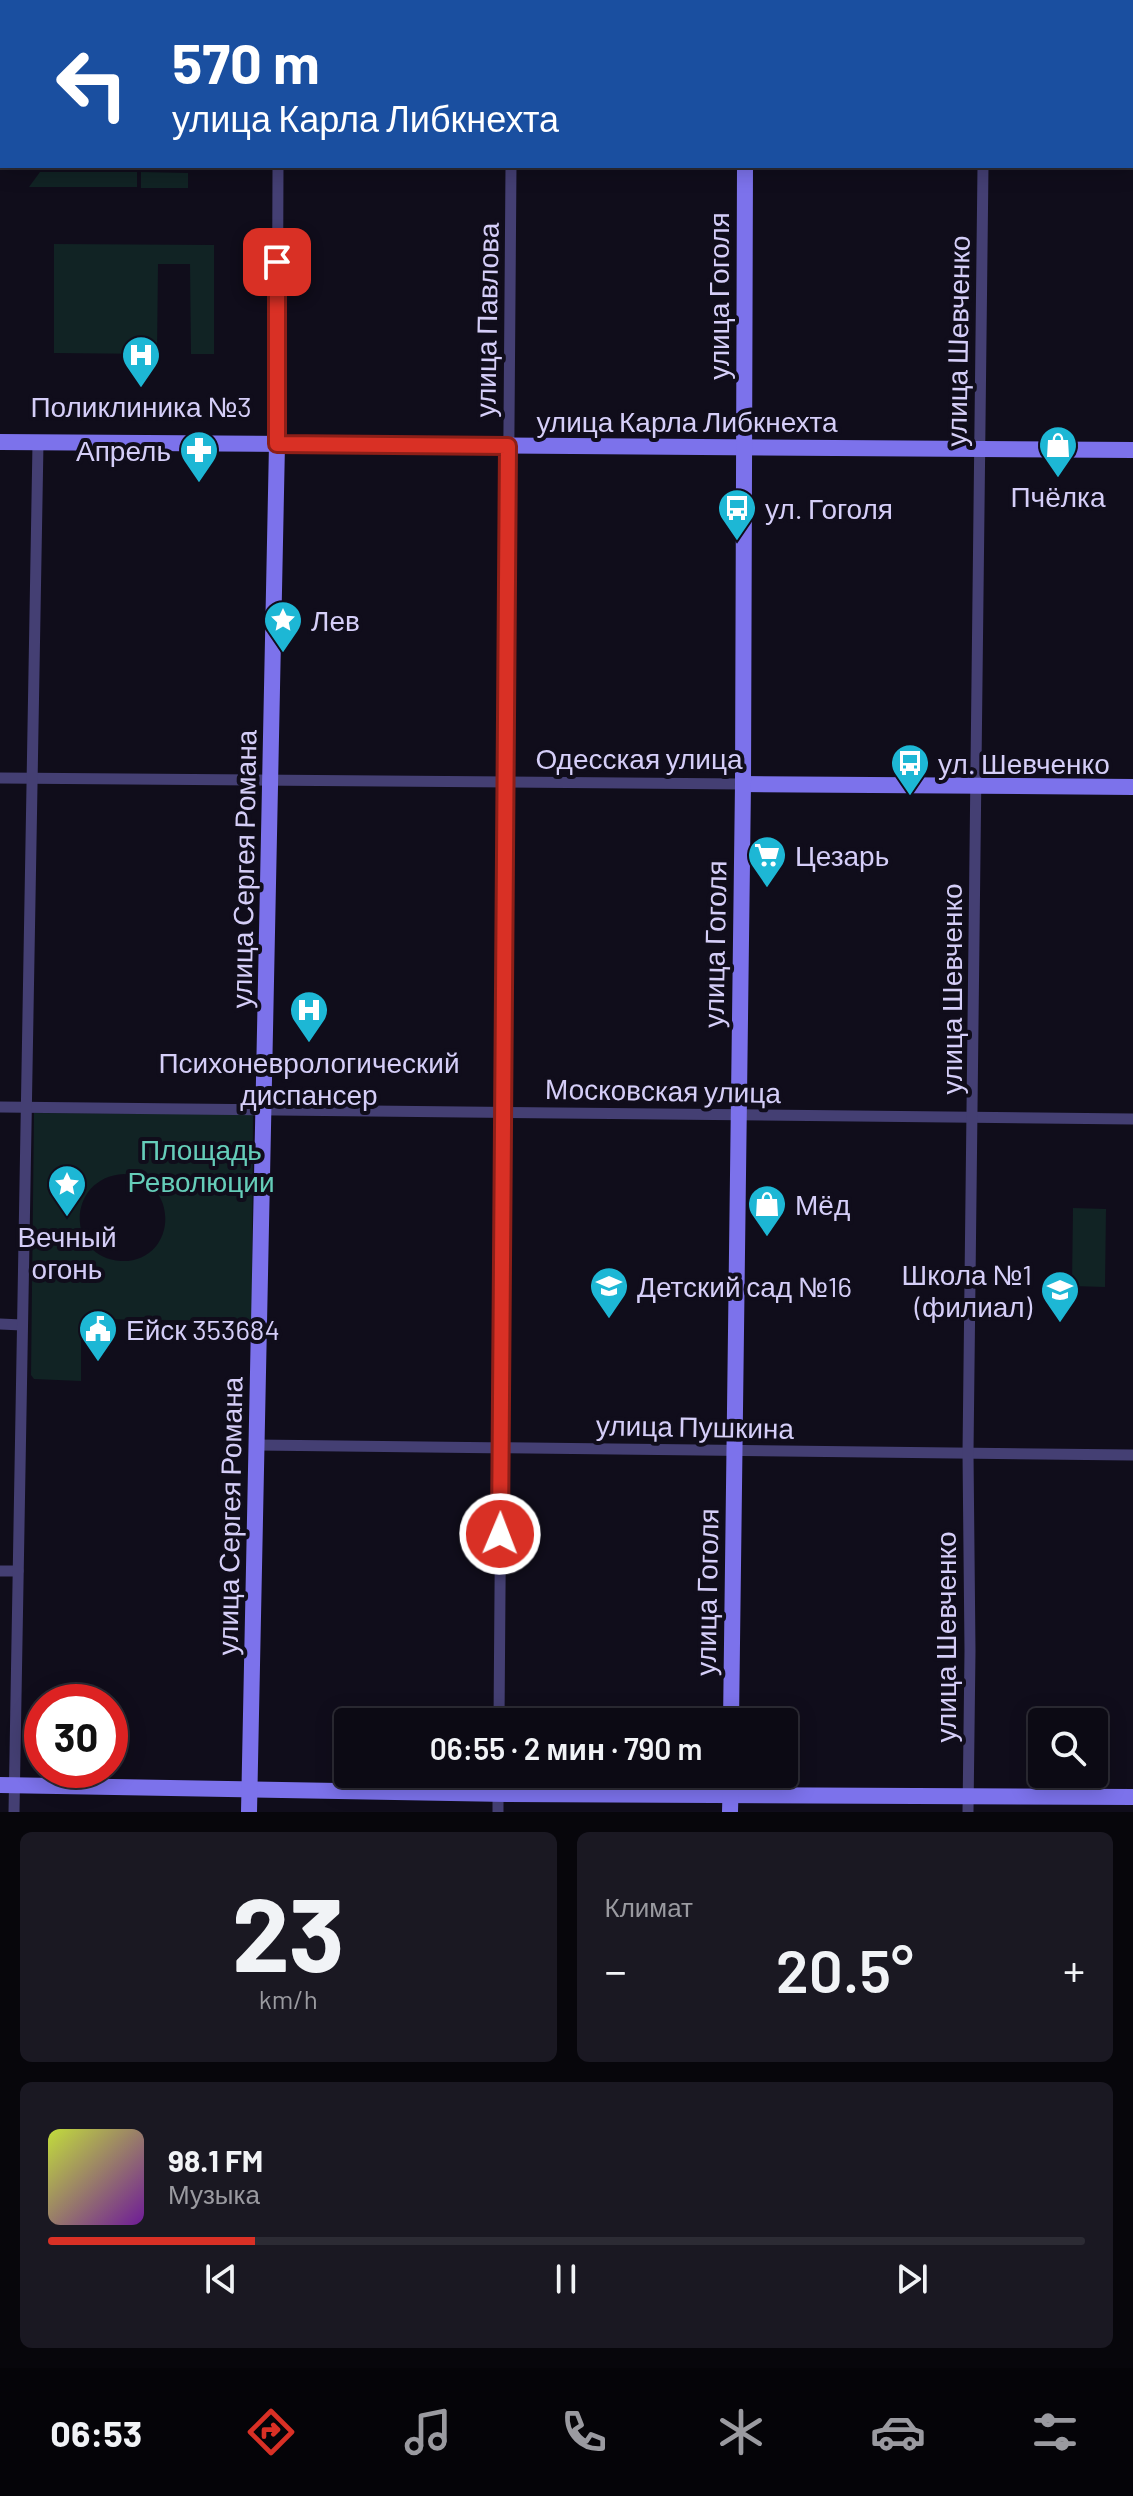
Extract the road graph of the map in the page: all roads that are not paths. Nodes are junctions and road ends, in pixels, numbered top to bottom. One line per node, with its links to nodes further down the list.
1 (278, 168): 7 (street, улица Сергея Романа)
2 (511, 168): 8 (street, улица Павлова)
3 (745, 168): 9 (street, улица Гоголя)
4 (983, 168): 10 (street, улица Шевченко)
5 (0, 442): 6 (street, улица Карла Либкнехта)
6 (38, 443): 7 (street, улица Карла Либкнехта); 13 (street)
7 (277, 444): 8 (street, улица Карла Либкнехта); 14 (street, улица Сергея Романа)
8 (508, 446): 9 (street, улица Карла Либкнехта); 15 (street, улица Павлова)
9 (743, 447): 10 (street, улица Карла Либкнехта); 16 (street, улица Гоголя)
10 (979, 449): 11 (street, улица Карла Либкнехта); 17 (street, улица Шевченко)
11 (1133, 450)
12 (0, 778): 13 (street, Одесская улица)
13 (34, 779): 14 (street, Одесская улица); 20 (street)
14 (270, 781): 15 (street, Одесская улица); 21 (street, улица Сергея Романа)
15 (506, 783): 16 (street, Одесская улица); 22 (street, улица Павлова)
16 (743, 784): 17 (street, Одесская улица); 23 (street, улица Гоголя)
17 (976, 786): 18 (street, Одесская улица); 24 (street, улица Шевченко)
18 (1133, 787)
19 (0, 1107): 20 (street, Московская улица)
20 (26, 1108): 21 (street, Московская улица); 27 (street)
21 (263, 1110): 22 (street, Московская улица); 28 (street, улица Сергея Романа)
22 (503, 1112): 23 (street, Московская улица); 29 (street, улица Павлова)
23 (737, 1115): 24 (street, Московская улица); 30 (street, улица Гоголя)
24 (973, 1117): 25 (street, Московская улица); 31 (street, улица Шевченко)
25 (1133, 1119)
26 (0, 1324): 27 (street)
27 (22, 1325): 34 (street)
28 (257, 1445): 29 (street, улица Пушкина); 39 (street, улица Сергея Романа)
29 (501, 1448): 30 (street, улица Пушкина); 35 (street, улица Павлова)
30 (734, 1450): 31 (street, улица Пушкина); 36 (street, улица Гоголя)
31 (968, 1453): 32 (street, улица Пушкина); 43 (street, улица Шевченко)
32 (1133, 1455)
33 (0, 1571): 34 (street)
34 (18, 1571): 37 (street)
35 (499, 1708)
36 (731, 1708)
37 (7, 1785): 39 (street); 44 (street)
38 (498, 1788): 40 (street)
39 (250, 1789): 40 (street); 45 (street, улица Сергея Романа)
40 (498, 1793): 42 (street); 46 (street)
41 (1133, 1797): 43 (street)
42 (730, 1804): 43 (street)
43 (968, 1804)
44 (14, 1812)
45 (249, 1812)
46 (498, 1812)

